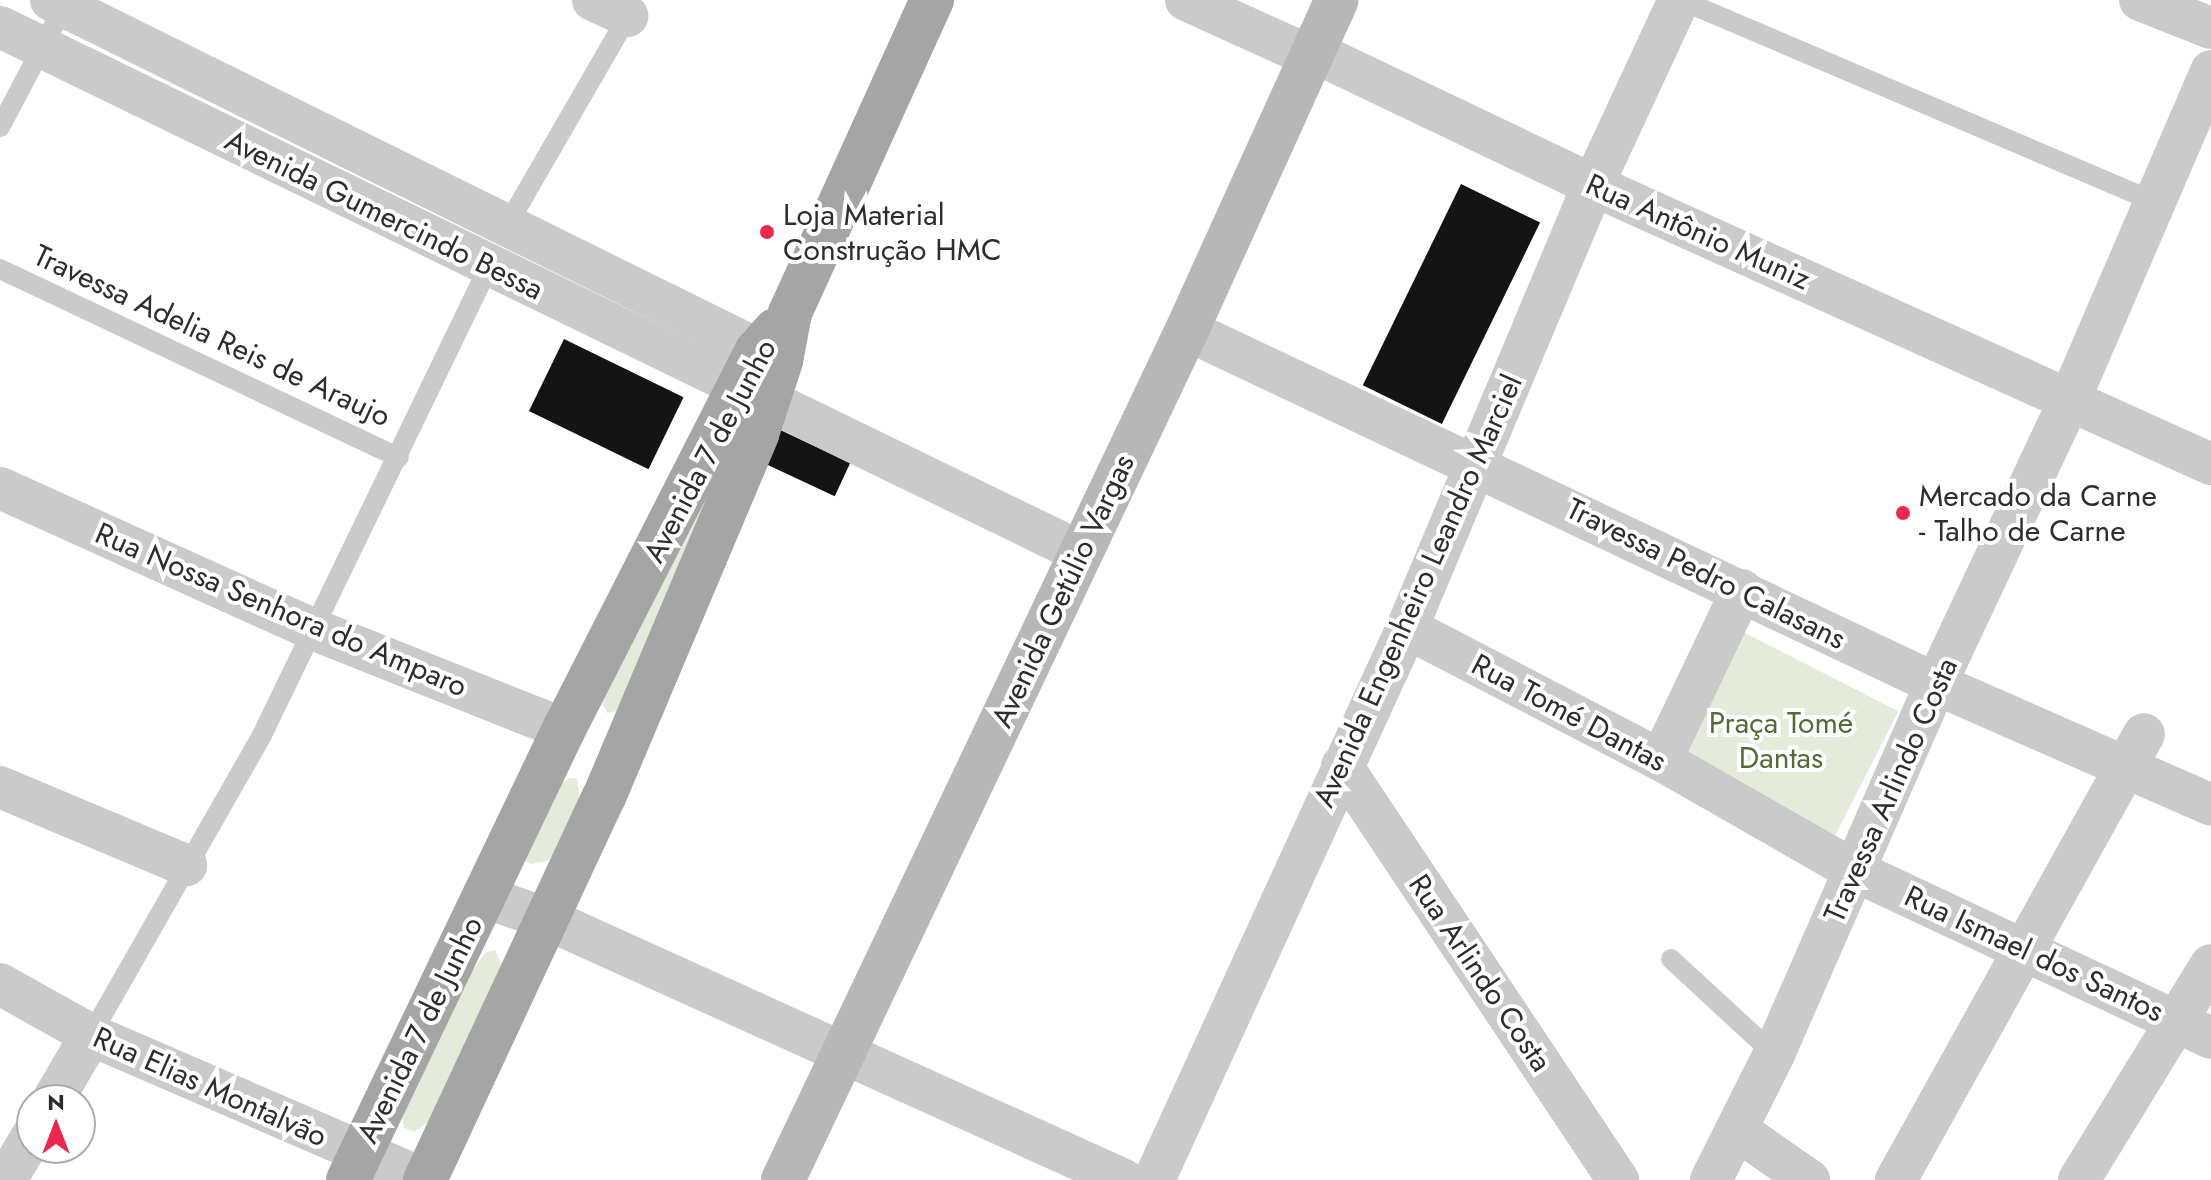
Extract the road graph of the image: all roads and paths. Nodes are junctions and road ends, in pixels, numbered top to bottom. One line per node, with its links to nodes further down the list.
1 (932, 0): 20 (main road, Avenida 7 de Junho)
2 (1186, 0): 11 (street, Rua Antônio Muniz)
3 (1337, 0): 11 (street, Avenida Getúlio Vargas)
4 (1680, 0): 14 (street, Avenida Engenheiro Leandro Marciel); 15 (lane)
5 (2140, 0): 9 (street)
6 (57, 3): 10 (lane); 16 (street, Avenida Gumercindo Bessa)
7 (619, 5): 16 (lane)
8 (0, 27): 10 (street, Avenida Gumercindo Bessa)
9 (2211, 28)
10 (39, 47): 13 (lane); 17 (street, Avenida Gumercindo Bessa)
11 (1308, 63): 14 (street, Rua Antônio Muniz); 19 (street, Avenida Getúlio Vargas)
12 (2211, 71): 15 (street, Travessa Arlindo Costa)
13 (0, 127)
14 (1593, 185): 21 (street, Rua Antônio Muniz); 23 (street, Avenida Engenheiro Leandro Marciel)
15 (2155, 202): 21 (street, Travessa Arlindo Costa)
16 (506, 227): 17 (lane); 20 (street, Avenida Gumercindo Bessa)
17 (488, 267): 20 (street, Avenida Gumercindo Bessa); 22 (lane)
18 (0, 269): 22 (lane, Travessa Adelia Reis de Araujo)
19 (1187, 330): 23 (street, Travessa Pedro Calasans); 26 (street, Avenida Getúlio Vargas)
20 (762, 374): 26 (street); 31 (main road, Avenida 7 de Junho); 40 (main road, Avenida 7 de Junho)
21 (2070, 399): 24 (street, Rua Antônio Muniz); 30 (street, Travessa Arlindo Costa)
22 (399, 458): 29 (lane)
23 (1474, 463): 27 (street, Travessa Pedro Calasans); 28 (street, Avenida Engenheiro Leandro Marciel)
24 (2211, 464)
25 (0, 488): 29 (street, Rua Nossa Senhora do Amparo)
26 (1080, 552): 48 (street, Avenida Getúlio Vargas)
27 (1742, 590): 30 (street, Travessa Pedro Calasans); 33 (street)
28 (1407, 628): 33 (street, Rua Tomé Dantas); 34 (street, Avenida Engenheiro Leandro Marciel)
29 (315, 630): 31 (street, Rua Nossa Senhora do Amparo); 37 (lane)
30 (1936, 684): 32 (street, Travessa Pedro Calasans); 38 (street, Travessa Arlindo Costa)
31 (564, 729): 39 (main road, Avenida 7 de Junho)
32 (2135, 750): 36 (street, Travessa Pedro Calasans); 41 (street)
33 (1661, 760): 38 (street, Rua Tomé Dantas)
34 (1342, 766): 55 (street, Avenida Engenheiro Leandro Marciel); 56 (street, Rua Arlindo Costa)
35 (0, 787): 37 (street)
36 (2211, 805)
37 (186, 865): 46 (lane)
38 (1855, 871): 41 (street, Rua Ismael dos Santos); 47 (street, Travessa Arlindo Costa)
39 (485, 897): 40 (street); 51 (main road, Avenida 7 de Junho)
40 (547, 919): 48 (street); 52 (main road, Avenida 7 de Junho)
41 (2024, 947): 45 (street, Rua Ismael dos Santos); 59 (street)
42 (1671, 959): 47 (lane)
43 (2211, 965): 45 (street)
44 (0, 984): 46 (street, Rua Elias Montalvão)
45 (2194, 1030): 60 (street)
46 (91, 1035): 49 (street); 51 (street, Rua Elias Montalvão)
47 (1774, 1054): 50 (street, Travessa Arlindo Costa)
48 (846, 1057): 53 (street, Avenida Getúlio Vargas); 54 (street)
49 (62, 1084)
50 (1737, 1130): 57 (street, Travessa Arlindo Costa); 58 (street)
51 (354, 1166): 52 (street, Rua Elias Montalvão)
52 (426, 1180)
53 (783, 1180)
54 (1124, 1180)
55 (1154, 1180)
56 (1618, 1180)
57 (1711, 1180)
58 (1809, 1180)
59 (1896, 1180)
60 (2079, 1180)

